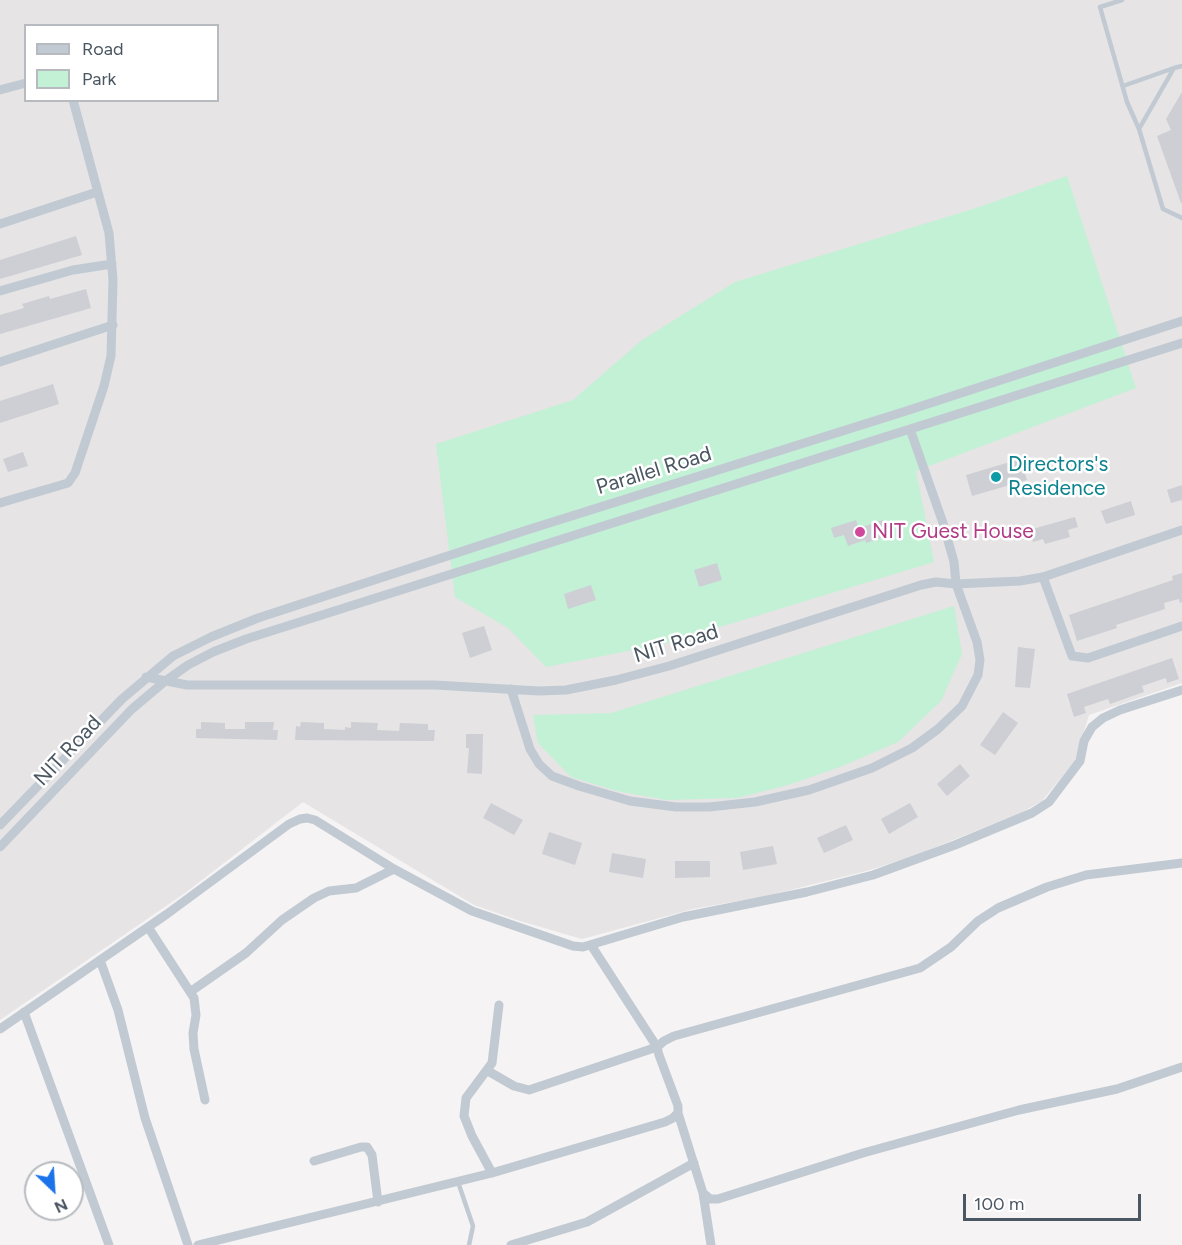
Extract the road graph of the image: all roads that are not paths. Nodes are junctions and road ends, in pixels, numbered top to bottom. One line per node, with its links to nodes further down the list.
1 (1122, 0): 5 (lane)
2 (1182, 66): 3 (lane)
3 (1174, 68): 5 (lane); 8 (lane)
4 (24, 84): 6 (street)
5 (1123, 86): 8 (lane)
6 (0, 90)
7 (74, 102): 9 (street)
8 (1139, 129): 10 (lane)
9 (97, 192): 11 (street); 12 (street)
10 (1182, 218)
11 (0, 224)
12 (112, 264): 13 (street); 15 (street)
13 (0, 291)
14 (1181, 319): 24 (street, Parallel Road)
15 (113, 325): 17 (street); 19 (street)
16 (1182, 343): 18 (street, Parallel Road)
17 (0, 362)
18 (910, 429): 22 (street); 25 (street, Parallel Road)
19 (0, 502)
20 (1182, 530): 21 (street, NIT Road)
21 (1043, 577): 22 (street, NIT Road); 23 (street)
22 (956, 584): 26 (street, NIT Road); 26 (street)
23 (1182, 626)
24 (146, 677): 25 (street, NIT Road); 28 (street, NIT Road)
25 (164, 682): 26 (street, NIT Road); 29 (street, NIT Road)
26 (511, 689)
27 (1182, 690): 33 (street)
28 (0, 825)
29 (0, 847)
30 (1182, 863): 39 (street)
31 (394, 869): 32 (street); 33 (street); 35 (street)
32 (148, 927): 34 (street); 35 (street)
33 (591, 945): 39 (street)
34 (100, 960): 37 (street); 51 (street)
35 (190, 993): 42 (street)
36 (499, 1005): 41 (street)
37 (24, 1012): 38 (street); 50 (street)
38 (0, 1029)
39 (657, 1047): 41 (street); 43 (street)
40 (1182, 1066): 48 (street)
41 (488, 1071): 46 (street)
42 (205, 1100)
43 (678, 1113): 45 (street); 46 (street)
44 (314, 1161): 49 (street)
45 (694, 1163): 48 (street); 54 (street)
46 (492, 1173): 47 (street)
47 (459, 1182): 49 (street); 53 (lane)
48 (703, 1193): 55 (street)
49 (378, 1202): 52 (street)
50 (109, 1245)
51 (188, 1245)
52 (198, 1245)
53 (469, 1245)
54 (512, 1245)
55 (711, 1245)

